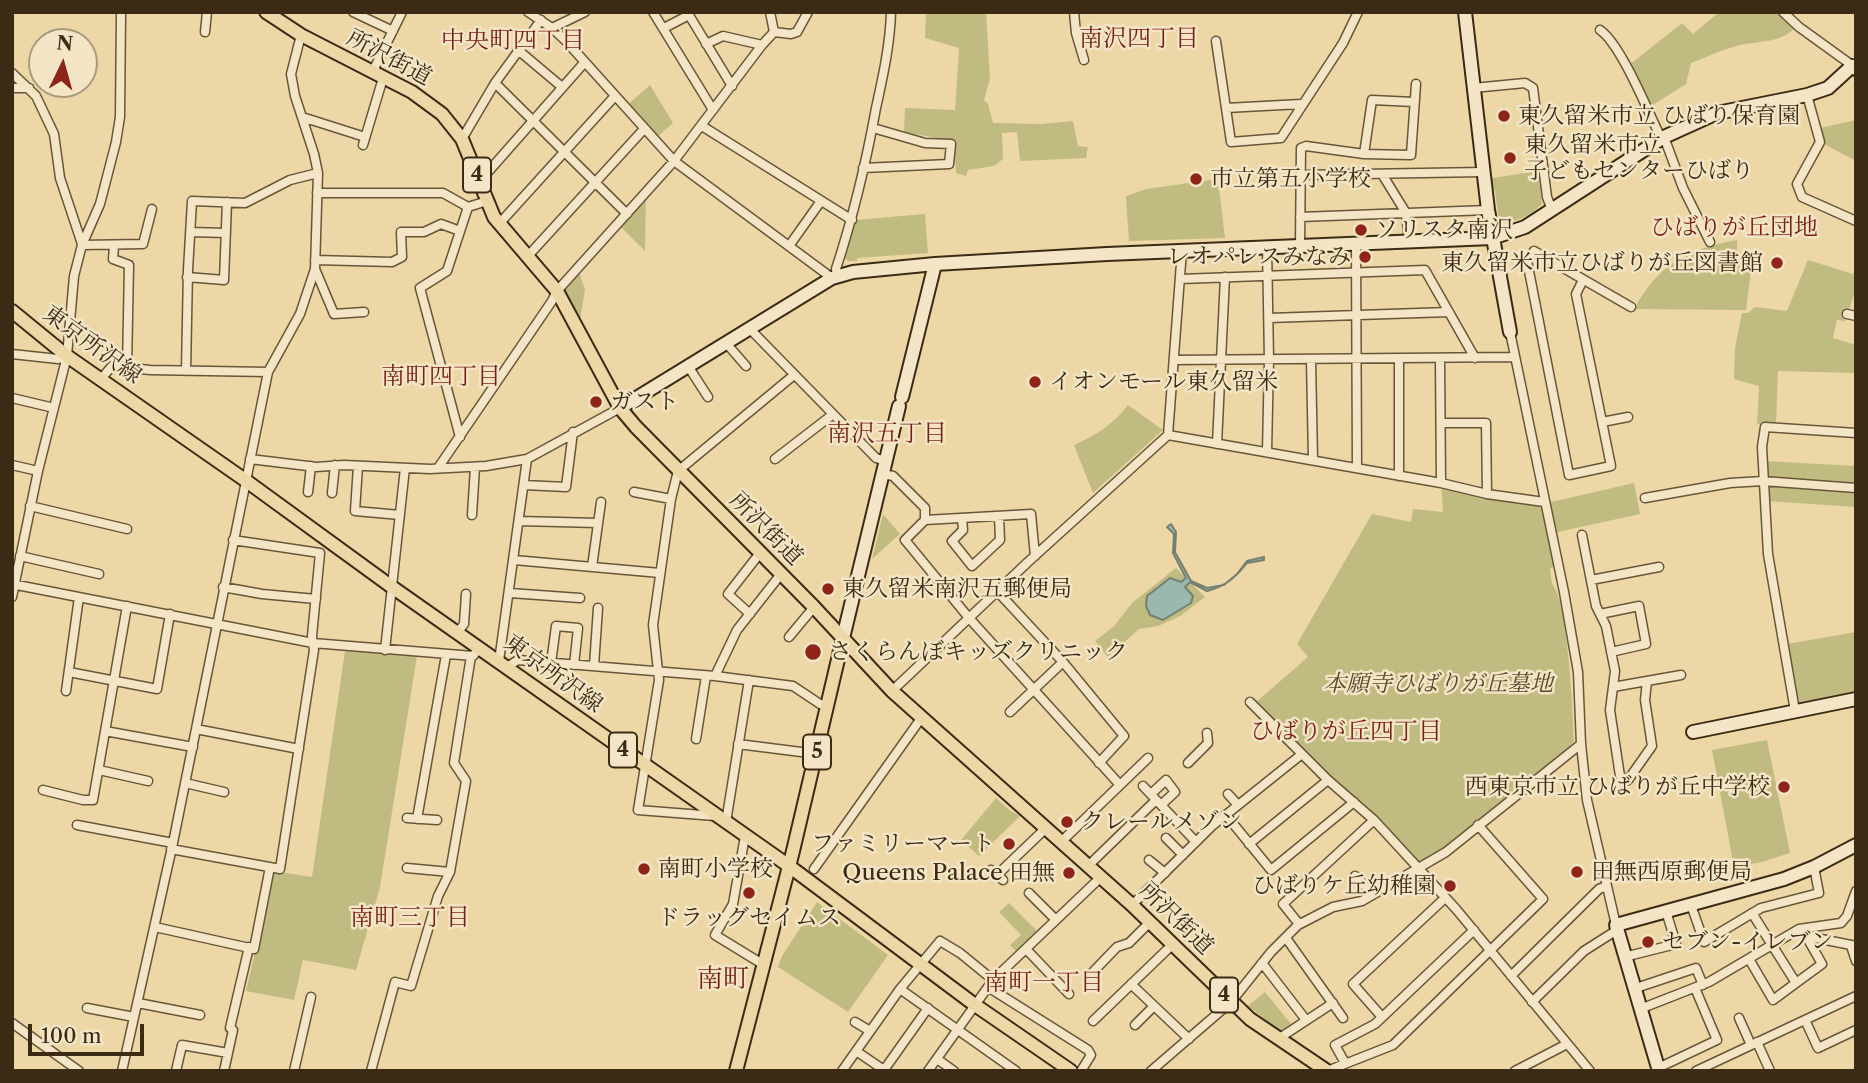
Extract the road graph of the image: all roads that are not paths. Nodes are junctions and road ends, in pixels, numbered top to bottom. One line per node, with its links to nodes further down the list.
1 (121, 12): 84 (street)
2 (208, 12): 21 (street)
3 (265, 12): 23 (main road, 所沢街道 / 4)
4 (353, 12): 20 (street)
5 (402, 12): 20 (street)
6 (528, 12): 16 (street)
7 (585, 12): 17 (street)
8 (653, 12): 18 (street)
9 (770, 12): 22 (street)
10 (808, 12): 22 (street)
11 (891, 12): 49 (street)
12 (1074, 12): 28 (street)
13 (1358, 12): 43 (street)
14 (1465, 12): 38 (street)
15 (1783, 12): 30 (street)
16 (541, 20): 17 (street); 27 (street)
17 (552, 28): 29 (street)
18 (664, 28): 25 (street); 45 (street)
19 (1600, 30): 51 (street)
20 (393, 31): 32 (street)
21 (205, 32)
22 (774, 32): 26 (street)
23 (301, 35): 32 (main road, 所沢街道 / 4); 46 (street)
24 (1216, 41): 44 (street)
25 (706, 44): 26 (street); 35 (street)
26 (762, 45): 35 (street)
27 (518, 50): 33 (street); 37 (street)
28 (1084, 60)
29 (584, 63): 37 (street); 40 (street)
30 (1854, 67): 39 (street)
31 (12, 72): 36 (street)
32 (378, 75): 46 (street); 52 (main road, 所沢街道 / 4)
33 (495, 83): 47 (street); 52 (street)
34 (1416, 84): 42 (street)
35 (732, 86): 45 (street)
36 (28, 87)
37 (562, 87): 47 (street)
38 (1473, 88): 57 (street); 70 (street)
39 (1807, 95): 51 (street); 75 (street)
40 (614, 96): 50 (street); 53 (street)
41 (37, 98): 84 (street)
42 (1414, 102): 54 (street); 54 (street)
43 (1301, 104): 44 (street); 44 (street)
44 (1226, 108)
45 (713, 110): 48 (street)
46 (302, 117): 58 (street)
47 (533, 121): 53 (street); 61 (street)
48 (702, 126): 55 (street); 65 (street)
49 (873, 128): 56 (street); 56 (street)
50 (644, 129): 55 (street); 62 (street)
51 (1662, 138): 70 (street); 82 (street)
52 (462, 139): 61 (main road, 所沢街道 / 4)
53 (565, 152): 62 (street); 76 (street)
54 (1364, 154): 60 (street)
55 (674, 162): 72 (street); 86 (street)
56 (863, 168): 74 (street)
57 (1483, 172): 59 (street); 69 (street)
58 (318, 173): 63 (street); 66 (street)
59 (1382, 174): 60 (street); 71 (street)
60 (1301, 175): 73 (street)
61 (480, 181): 64 (main road, 所沢街道 / 4)
62 (595, 182): 72 (street); 90 (street)
63 (317, 193): 67 (street); 91 (street)
64 (486, 201): 67 (street); 76 (main road, 所沢街道 / 4)
65 (821, 201): 74 (street); 86 (street)
66 (227, 202): 78 (street); 79 (street)
67 (468, 207): 77 (street)
68 (152, 209): 85 (street)
69 (1488, 210): 71 (street); 80 (street)
70 (1552, 210): 80 (street)
71 (1406, 213): 73 (street); 81 (street)
72 (627, 214): 100 (street)
73 (1300, 217): 87 (street)
74 (852, 220): 95 (street)
75 (1856, 221)
76 (499, 224): 90 (main road, 所沢街道 / 4)
77 (460, 231): 91 (street); 139 (street)
78 (191, 232): 79 (street); 96 (street)
79 (226, 233): 96 (street)
80 (1492, 239): 81 (street); 108 (street)
81 (1409, 242): 83 (street)
82 (1710, 242)
83 (1356, 243): 87 (street); 93 (street)
84 (82, 245): 85 (street); 111 (street)
85 (114, 246): 123 (street)
86 (789, 246): 95 (street)
87 (1300, 246): 88 (street)
88 (1267, 247): 89 (street); 94 (street)
89 (1182, 250): 92 (street); 98 (street)
90 (527, 257): 100 (main road, 所沢街道 / 4)
91 (315, 264): 103 (street); 125 (street)
92 (934, 264): 95 (street); 151 (street)
93 (1356, 272): 94 (street); 104 (street); 105 (street)
94 (1268, 275): 97 (street); 106 (street)
95 (834, 276): 107 (street)
96 (187, 277): 124 (street)
97 (1225, 277): 98 (street); 118 (street)
98 (1180, 279): 117 (street)
99 (1583, 280): 101 (street); 134 (street); 134 (street)
100 (557, 290): 131 (main road, 所沢街道 / 4); 139 (street)
101 (1631, 307)
102 (12, 311): 111 (main road, 東京所沢線 / 4)
103 (364, 312)
104 (1449, 312): 105 (street); 113 (street)
105 (1356, 315): 106 (street); 114 (street)
106 (1269, 318): 119 (street)
107 (749, 328): 109 (street); 126 (street)
108 (1510, 332): 112 (street)
109 (726, 342): 121 (street); 122 (street)
110 (12, 354): 111 (street)
111 (66, 356): 127 (main road, 東京所沢線 / 4); 130 (street)
112 (1514, 357): 113 (street); 170 (street)
113 (1475, 358): 116 (street)
114 (1357, 359): 115 (street); 120 (street); 154 (street)
115 (1399, 359): 116 (street); 157 (street)
116 (1440, 359): 135 (street)
117 (1174, 360): 118 (street); 138 (street)
118 (1221, 360): 119 (street); 140 (street)
119 (1269, 360): 120 (street); 141 (street)
120 (1311, 360): 145 (street)
121 (688, 366): 128 (street); 131 (street)
122 (746, 366)
123 (127, 368): 124 (street); 127 (street)
124 (186, 371): 125 (street)
125 (268, 372): 142 (street)
126 (794, 375): 132 (street); 156 (street)
127 (101, 379): 158 (main road, 東京所沢線 / 4)
128 (708, 397)
129 (12, 398): 130 (street)
130 (54, 408): 155 (street)
131 (620, 408): 136 (street); 156 (main road, 所沢街道 / 4)
132 (832, 415): 144 (street); 151 (street)
133 (1629, 417): 134 (street)
134 (1602, 422)
135 (1441, 423): 160 (street); 166 (street)
136 (573, 432): 143 (street); 161 (street)
137 (1856, 433): 159 (street)
138 (1168, 435): 140 (street); 184 (street)
139 (460, 437): 153 (street)
140 (1217, 444): 141 (street)
141 (1266, 452): 145 (street)
142 (250, 459): 147 (street); 158 (street)
143 (527, 459): 150 (street); 161 (street)
144 (775, 459)
145 (1313, 460): 154 (street)
146 (12, 465): 155 (street)
147 (311, 466): 148 (street); 163 (street)
148 (335, 466): 149 (street); 165 (street)
149 (358, 466): 152 (street); 172 (street)
150 (475, 467): 153 (street); 173 (street)
151 (885, 467): 176 (street); 212 (street)
152 (405, 468): 153 (street); 172 (street)
153 (438, 468)
154 (1357, 468): 157 (street)
155 (38, 471): 171 (street)
156 (678, 471): 168 (street); 182 (main road, 所沢街道 / 4)
157 (1399, 476): 160 (street)
158 (245, 480): 181 (street); 194 (main road, 東京所沢線 / 4)
159 (1763, 481): 162 (street); 167 (street); 237 (street)
160 (1441, 483): 166 (street)
161 (524, 485): 177 (street)
162 (1856, 488)
163 (308, 492)
164 (634, 492): 168 (street)
165 (332, 493)
166 (1487, 494): 170 (street)
167 (1646, 498)
168 (671, 499): 188 (street)
169 (601, 502): 178 (street)
170 (1544, 502): 246 (street)
171 (30, 506): 179 (street); 183 (street)
172 (400, 515): 194 (street)
173 (472, 515)
174 (999, 516): 175 (street); 175 (street); 184 (street)
175 (962, 518): 176 (street)
176 (925, 520): 208 (street)
177 (519, 521): 178 (street); 185 (street)
178 (598, 523): 186 (street)
179 (127, 529)
180 (1582, 535): 191 (street)
181 (233, 540): 193 (street); 200 (street)
182 (760, 553): 190 (main road, 所沢街道 / 4); 206 (street)
183 (20, 556): 189 (street); 192 (street)
184 (1035, 556): 195 (street)
185 (514, 560): 186 (street); 196 (street)
186 (592, 567): 188 (street)
187 (1659, 567): 191 (street)
188 (660, 573): 224 (street)
189 (99, 574)
190 (781, 574): 203 (main road, 所沢街道 / 4); 206 (street)
191 (1591, 580): 207 (street)
192 (13, 584): 198 (street); 199 (street)
193 (223, 587): 200 (street); 209 (street)
194 (392, 587): 210 (main road, 東京所沢線 / 4); 214 (street)
195 (997, 592): 208 (street); 218 (street)
196 (510, 593): 201 (street); 220 (street)
197 (466, 594): 210 (street)
198 (12, 597)
199 (79, 597): 202 (street); 223 (street)
200 (316, 598): 213 (street)
201 (580, 598)
202 (127, 606): 205 (street); 228 (street)
203 (814, 607): 211 (street); 212 (main road, 所沢街道 / 4)
204 (598, 608): 222 (street)
205 (170, 614): 209 (street); 228 (street)
206 (750, 614): 226 (street)
207 (1600, 614): 216 (street); 216 (street)
208 (969, 618): 231 (street); 233 (street)
209 (216, 622): 213 (street); 240 (street)
210 (458, 632): 215 (main road, 東京所沢線 / 4)
211 (789, 637)
212 (843, 638): 233 (main road, 所沢街道 / 4); 236 (main road, 5)
213 (313, 643): 214 (street); 248 (street)
214 (385, 650): 217 (street)
215 (475, 652): 217 (street); 220 (main road, 東京所沢線 / 4); 292 (street)
216 (1611, 652): 230 (street)
217 (446, 655): 269 (street)
218 (1063, 662): 231 (street); 252 (street)
219 (551, 663): 220 (street); 221 (street); 221 (street)
220 (503, 664): 254 (main road, 東京所沢線 / 4)
221 (574, 665): 222 (street)
222 (594, 666): 224 (street)
223 (69, 671): 228 (street); 232 (street)
224 (660, 672): 226 (street); 254 (street)
225 (1681, 675): 229 (street)
226 (711, 676): 227 (street); 244 (street)
227 (748, 680): 236 (street); 245 (street)
228 (114, 681): 241 (street)
229 (1647, 681): 230 (street); 230 (street)
230 (1613, 687)
231 (1033, 690): 238 (street); 252 (street)
232 (66, 691)
233 (892, 691): 239 (main road, 所沢街道 / 4)
234 (1856, 699): 237 (street)
235 (1250, 702): 250 (street)
236 (828, 705): 249 (main road, 5)
237 (1795, 711): 242 (street)
238 (1010, 712)
239 (922, 717): 275 (main road, 所沢街道 / 4); 291 (street)
240 (196, 729): 247 (street); 248 (street)
241 (105, 731): 247 (street); 255 (street)
242 (1693, 732)
243 (1207, 733): 253 (street)
244 (696, 739)
245 (738, 744): 249 (street); 270 (street)
246 (1581, 744): 274 (street); 297 (street)
247 (193, 747): 258 (street)
248 (299, 748): 287 (street)
249 (817, 754): 285 (main road, 5)
250 (1301, 754): 257 (street); 266 (street)
251 (1148, 758): 259 (street)
252 (1099, 762): 259 (street)
253 (1188, 762)
254 (645, 766): 270 (main road, 東京所沢線 / 4); 270 (street)
255 (99, 769): 256 (street); 261 (street)
256 (148, 780)
257 (1328, 780): 265 (street); 280 (street)
258 (185, 783): 262 (street); 282 (street)
259 (1120, 785): 278 (street)
260 (1143, 786): 264 (street)
261 (43, 790)
262 (224, 792)
263 (1228, 794): 266 (street)
264 (1156, 800): 279 (street); 286 (street)
265 (1354, 802): 272 (street); 280 (street)
266 (1238, 805): 267 (street)
267 (1226, 815): 279 (street); 280 (street)
268 (407, 818): 269 (street)
269 (417, 819): 271 (street)
270 (722, 819): 276 (main road, 東京所沢線 / 4)
271 (437, 820)
272 (1374, 820): 290 (street); 309 (street)
273 (78, 825): 282 (street)
274 (1478, 825): 290 (street); 321 (street)
275 (1046, 828): 278 (main road, 所沢街道 / 4); 294 (street)
276 (744, 835): 285 (main road, 東京所沢線 / 4); 327 (street)
277 (1166, 838): 283 (street)
278 (1061, 842): 286 (main road, 所沢街道 / 4)
279 (1196, 842): 283 (street)
280 (1249, 844)
281 (1856, 845): 288 (street)
282 (172, 846): 287 (street); 310 (street)
283 (1183, 855): 293 (street)
284 (1149, 860): 293 (street)
285 (789, 866): 325 (main road, 東京所沢線 / 4); 327 (main road, 5)
286 (1088, 866): 296 (main road, 所沢街道 / 4)
287 (270, 867): 319 (street)
288 (1814, 867): 304 (street); 306 (street)
289 (407, 868): 292 (street)
290 (1417, 868): 300 (street); 301 (street)
291 (814, 869)
292 (450, 872): 377 (street)
293 (1165, 873): 303 (street)
294 (997, 875)
295 (1356, 876): 300 (street)
296 (1101, 877): 303 (main road, 所沢街道 / 4); 307 (street)
297 (1607, 886): 311 (street); 329 (street)
298 (1856, 891): 302 (street)
299 (1029, 893): 307 (street)
300 (1373, 894): 309 (street)
301 (1445, 898): 313 (street); 350 (street)
302 (1855, 902): 312 (street)
303 (1132, 905): 308 (main road, 所沢街道 / 4)
304 (1690, 905): 305 (street); 306 (street)
305 (1665, 911): 311 (street); 322 (street)
306 (1752, 913): 317 (street)
307 (1056, 920): 320 (street)
308 (1150, 922): 316 (main road, 所沢街道 / 4); 328 (street)
309 (1299, 924): 315 (street)
310 (155, 927): 319 (street); 340 (street)
311 (1617, 928): 322 (street); 339 (street)
312 (1799, 929): 314 (street); 317 (street)
313 (1474, 930): 321 (street); 350 (street)
314 (1806, 936): 318 (street); 331 (street)
315 (1286, 939): 326 (street); 342 (street)
316 (1173, 944): 332 (street); 341 (main road, 所沢街道 / 4)
317 (1772, 945): 323 (street); 331 (street)
318 (1854, 946): 324 (street)
319 (248, 947): 367 (street)
320 (1026, 949): 330 (street); 336 (street)
321 (1492, 950): 329 (street); 369 (street)
322 (1624, 957): 335 (street)
323 (1749, 958): 331 (street); 333 (street)
324 (1856, 961)
325 (920, 964): 330 (street); 334 (street); 343 (main road, 東京所沢線 / 4)
326 (1262, 964): 341 (street); 353 (street)
327 (764, 965): 378 (main road, 5)
328 (1090, 975)
329 (1511, 976): 339 (street)
330 (991, 983): 343 (street); 384 (street)
331 (1796, 983)
332 (1131, 984): 344 (street); 355 (street)
333 (1699, 987): 335 (street); 347 (street); 371 (street)
334 (901, 989): 346 (street); 361 (street)
335 (1633, 989): 347 (street)
336 (1069, 994)
337 (311, 997): 376 (street)
338 (1855, 999): 354 (street)
339 (1532, 1002): 364 (street)
340 (138, 1003): 348 (street); 349 (street)
341 (1231, 1003): 362 (street); 363 (main road, 所沢街道 / 4)
342 (1333, 1003): 351 (street); 353 (street)
343 (975, 1005): 359 (street); 383 (main road, 東京所沢線 / 4)
344 (1154, 1006): 358 (street); 362 (street)
345 (87, 1008): 349 (street)
346 (928, 1008): 359 (street); 366 (street)
347 (1640, 1009): 371 (street)
348 (201, 1015)
349 (134, 1017): 373 (street)
350 (1382, 1017): 369 (street)
351 (1343, 1018)
352 (1739, 1018): 365 (street)
353 (1306, 1020): 363 (street)
354 (1805, 1020): 360 (street); 365 (street)
355 (1093, 1021)
356 (855, 1022): 361 (street)
357 (12, 1023): 372 (street)
358 (1135, 1025)
359 (958, 1029): 368 (street); 382 (street)
360 (1856, 1030)
361 (870, 1031): 366 (street)
362 (1189, 1039): 385 (street)
363 (1278, 1039): 386 (main road, 所沢街道 / 4)
364 (1567, 1044): 370 (street); 387 (street)
365 (1754, 1044): 388 (street); 389 (street)
366 (856, 1051): 379 (street)
367 (228, 1053): 374 (street); 375 (street)
368 (937, 1059): 380 (street); 381 (street)
369 (1345, 1063): 386 (street)
370 (1587, 1070)
371 (1658, 1070)
372 (79, 1071)
373 (122, 1071)
374 (176, 1071)
375 (224, 1071)
376 (294, 1071)
377 (370, 1071)
378 (736, 1071)
379 (842, 1071)
380 (928, 1071)
381 (954, 1071)
382 (1016, 1071)
383 (1070, 1071)
384 (1081, 1071)
385 (1151, 1071)
386 (1327, 1071)
387 (1516, 1071)
388 (1696, 1071)
389 (1770, 1071)

